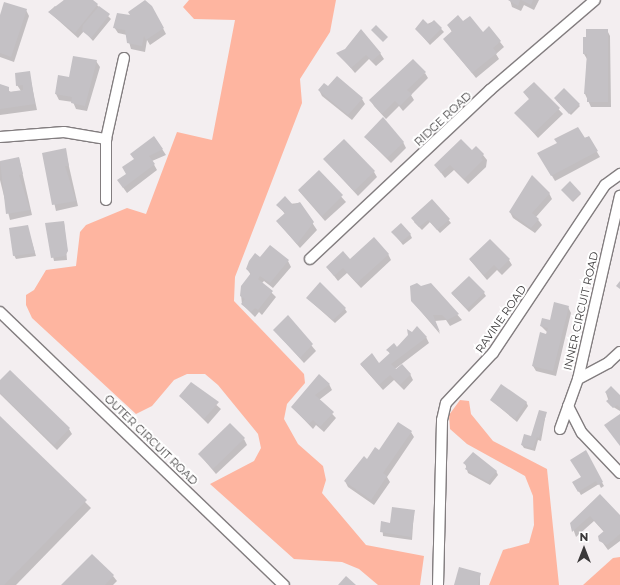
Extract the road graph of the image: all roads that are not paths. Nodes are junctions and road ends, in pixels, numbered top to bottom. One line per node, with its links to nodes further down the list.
1 (595, 0): 8 (street, RIDGE ROAD)
2 (124, 58): 4 (street)
3 (0, 137): 4 (street)
4 (106, 139): 7 (street)
5 (620, 174): 16 (street, RAVINE ROAD)
6 (620, 196): 11 (street, INNER CIRCUIT ROAD)
7 (106, 200)
8 (310, 259)
9 (0, 311): 15 (street, OUTER CIRCUIT ROAD)
10 (620, 352): 11 (street)
11 (578, 379): 12 (street, INNER CIRCUIT ROAD)
12 (568, 406): 13 (street, INNER CIRCUIT ROAD); 14 (street)
13 (560, 429)
14 (620, 473)
15 (284, 585)
16 (438, 585)

